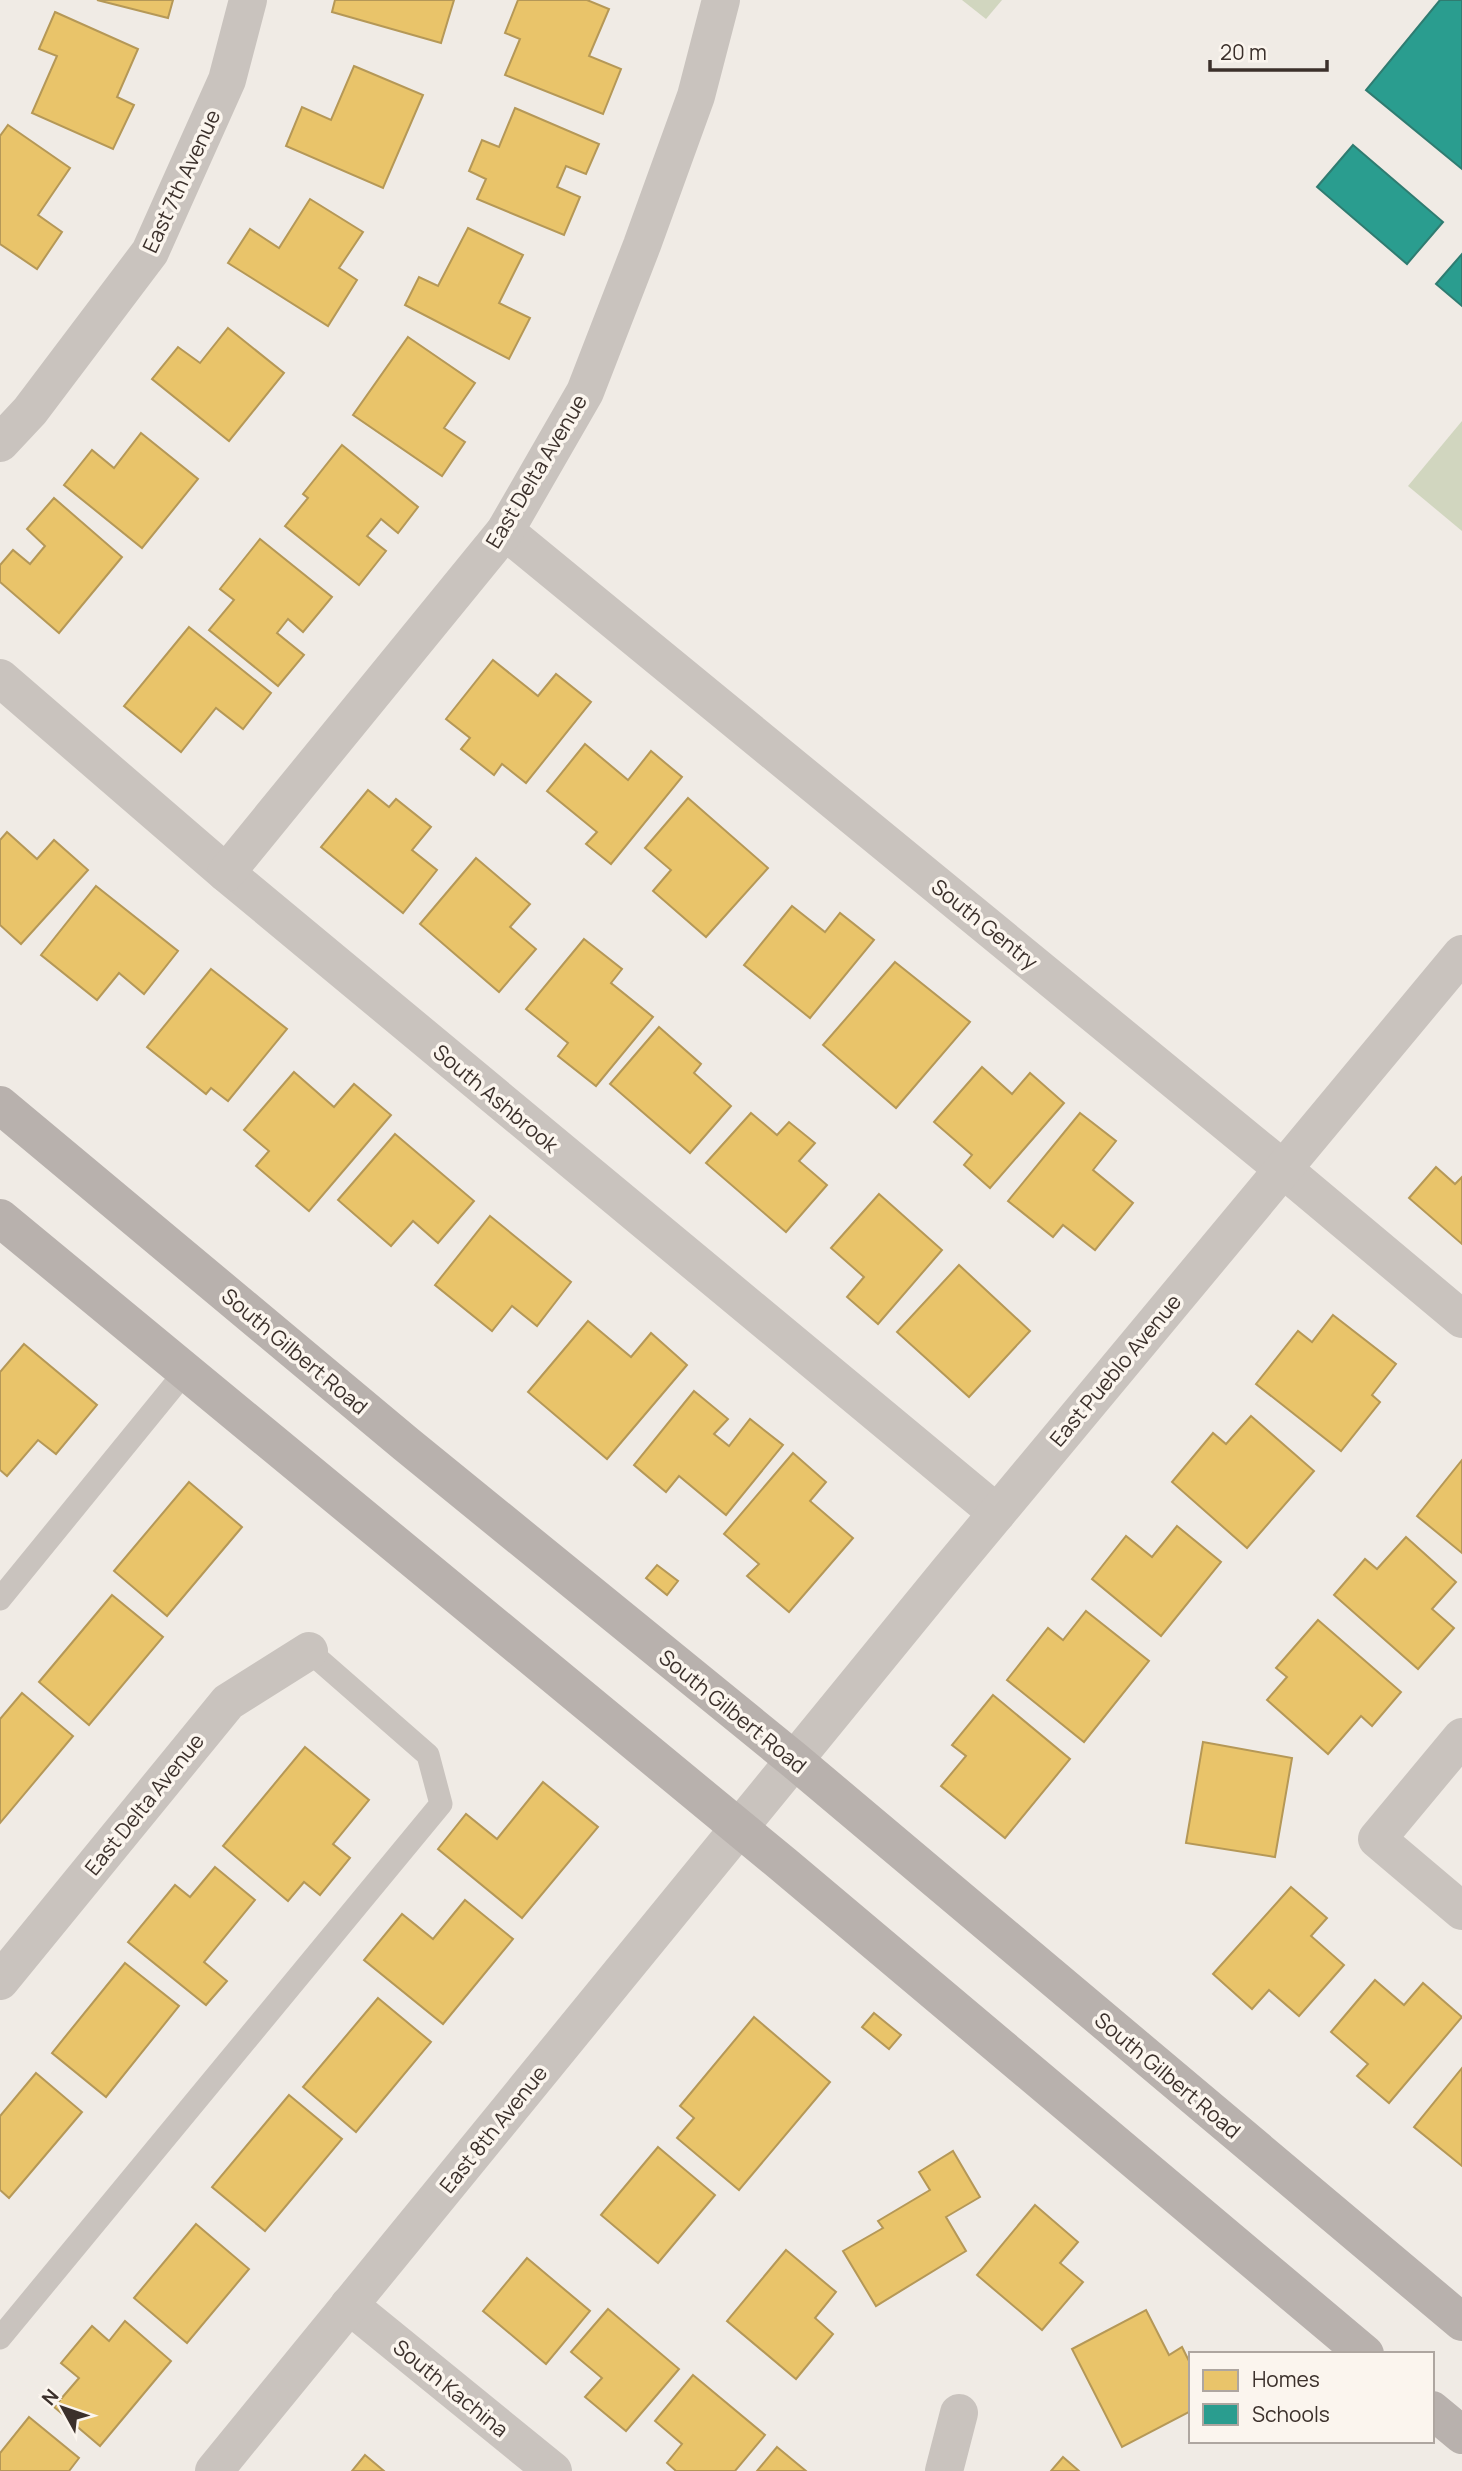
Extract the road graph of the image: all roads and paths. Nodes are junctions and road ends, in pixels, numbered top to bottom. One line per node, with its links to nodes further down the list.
1 (248, 0): 3 (street, East 7th Avenue)
2 (721, 0): 4 (street, East Delta Avenue)
3 (0, 443)
4 (505, 531): 6 (street, East Delta Avenue); 9 (street, South Gentry)
5 (0, 678): 6 (street, South Ashbrook)
6 (226, 873): 13 (street, South Ashbrook)
7 (1462, 954): 9 (street, East Pueblo Avenue)
8 (0, 1105): 17 (main road, South Gilbert Road)
9 (1283, 1169): 11 (street, South Gentry); 13 (street, East Pueblo Avenue)
10 (0, 1218): 12 (main road)
11 (1462, 1319)
12 (185, 1372): 14 (lane); 18 (main road)
13 (997, 1513): 17 (street, East Pueblo Avenue)
14 (0, 1599)
15 (309, 1651): 20 (street, East Delta Avenue); 23 (lane)
16 (1462, 1737): 19 (street)
17 (782, 1774): 18 (street, East 8th Avenue); 22 (main road, South Gilbert Road)
18 (739, 1828): 21 (street, East 8th Avenue); 24 (main road)
19 (1462, 1910)
20 (0, 1981)
21 (349, 2305): 28 (street, East 8th Avenue); 29 (street, South Kachina)
22 (1462, 2322)
23 (0, 2338)
24 (1363, 2352)
25 (1434, 2412): 27 (main road)
26 (959, 2413): 30 (street)
27 (1462, 2435)
28 (214, 2471)
29 (553, 2471)
30 (944, 2471)

